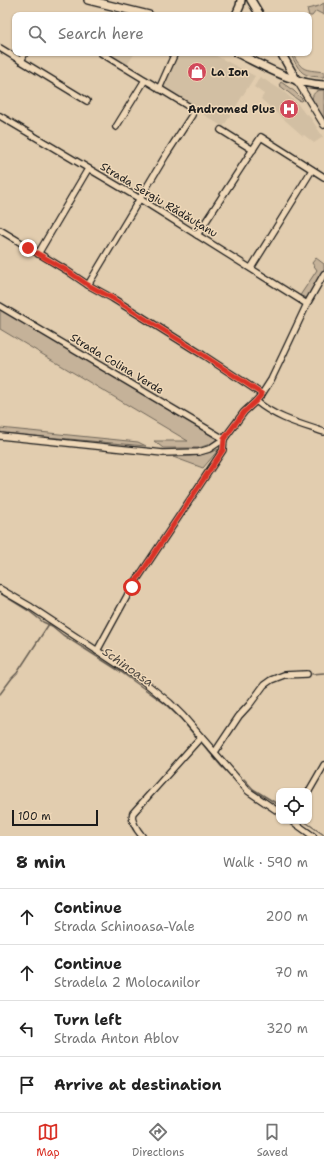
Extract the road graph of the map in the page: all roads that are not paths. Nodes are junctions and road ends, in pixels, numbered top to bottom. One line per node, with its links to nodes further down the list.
1 (88, 0): 4 (main road)
2 (241, 0): 5 (main road)
3 (251, 0): 6 (main road)
4 (137, 12)
5 (237, 12)
6 (258, 12)
7 (0, 48): 8 (street)
8 (12, 55)
9 (13, 56): 15 (street)
10 (24, 56): 15 (street)
11 (106, 56): 16 (street)
12 (174, 56): 19 (street)
13 (243, 56): 17 (main road)
14 (283, 56): 17 (main road)
15 (21, 61): 20 (street)
16 (145, 80): 19 (street); 23 (street)
17 (297, 81): 18 (main road); 22 (street)
18 (324, 85)
19 (158, 88): 29 (street)
20 (87, 100)
21 (0, 116): 26 (street, Strada Sergiu Rădăuțanu)
22 (324, 125)
23 (116, 126)
24 (222, 130): 25 (street)
25 (252, 150): 27 (street); 31 (street)
26 (88, 169): 29 (street, Strada Sergiu Rădăuțanu); 32 (street)
27 (312, 170): 28 (street); 33 (street)
28 (324, 177)
29 (140, 200): 31 (street, Strada Sergiu Rădăuțanu); 35 (street)
30 (0, 230): 32 (street)
31 (198, 235): 33 (street, Strada Sergiu Rădăuțanu)
32 (38, 254): 35 (street)
33 (251, 268): 36 (street, Strada Sergiu Rădăuțanu)
34 (324, 274): 36 (street)
35 (88, 285): 38 (street)
36 (307, 304): 38 (street)
37 (0, 306): 42 (street, Strada Colina Verde)
38 (262, 394): 39 (street)
39 (256, 401): 40 (street); 42 (street)
40 (324, 432)
41 (0, 436): 42 (street)
42 (224, 439): 44 (street)
43 (0, 589): 44 (street)
44 (97, 651): 46 (street)
45 (306, 674): 47 (street)
46 (200, 739): 47 (street); 52 (street)
47 (215, 752): 50 (street)
48 (324, 765): 49 (street)
49 (311, 788)
50 (276, 810)
51 (296, 824): 53 (street)
52 (142, 836)
53 (313, 836)

